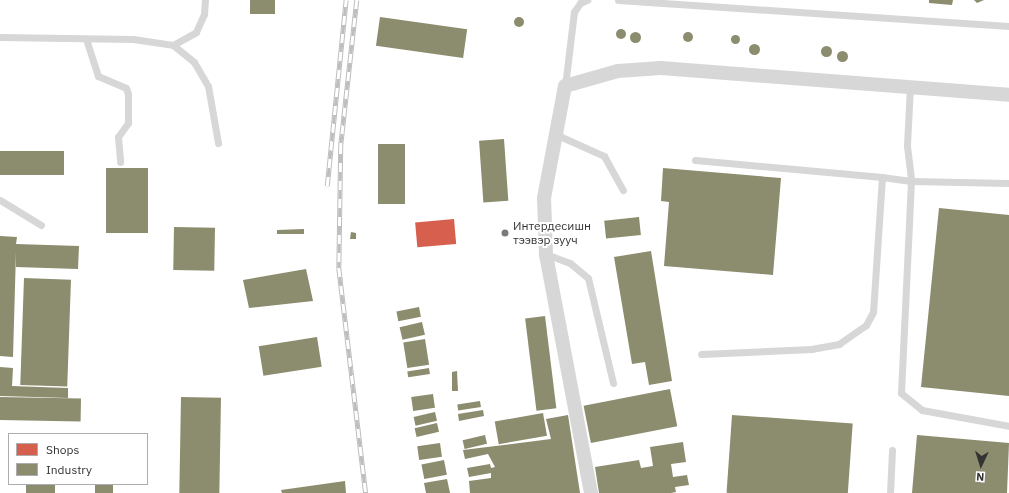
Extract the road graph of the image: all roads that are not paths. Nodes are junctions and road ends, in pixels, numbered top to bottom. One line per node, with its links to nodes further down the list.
1 (205, 0): 7 (lane)
2 (588, 0): 9 (lane)
3 (618, 0): 4 (lane)
4 (1009, 26)
5 (0, 37): 6 (lane)
6 (86, 39): 7 (lane); 14 (lane)
7 (173, 45): 12 (lane)
8 (910, 85): 9 (street); 10 (street); 16 (lane)
9 (565, 86): 11 (street)
10 (1009, 96)
11 (555, 134): 18 (lane); 21 (street)
12 (218, 142)
13 (694, 160): 15 (lane)
14 (120, 162)
15 (882, 177): 16 (lane); 22 (lane)
16 (911, 181): 17 (lane); 24 (lane)
17 (1009, 183)
18 (623, 190)
19 (0, 200): 20 (lane)
20 (41, 225)
21 (546, 254): 23 (lane); 26 (street)
22 (701, 354)
23 (613, 383)
24 (1009, 426)
25 (892, 450): 27 (lane)
26 (591, 493)
27 (890, 493)

